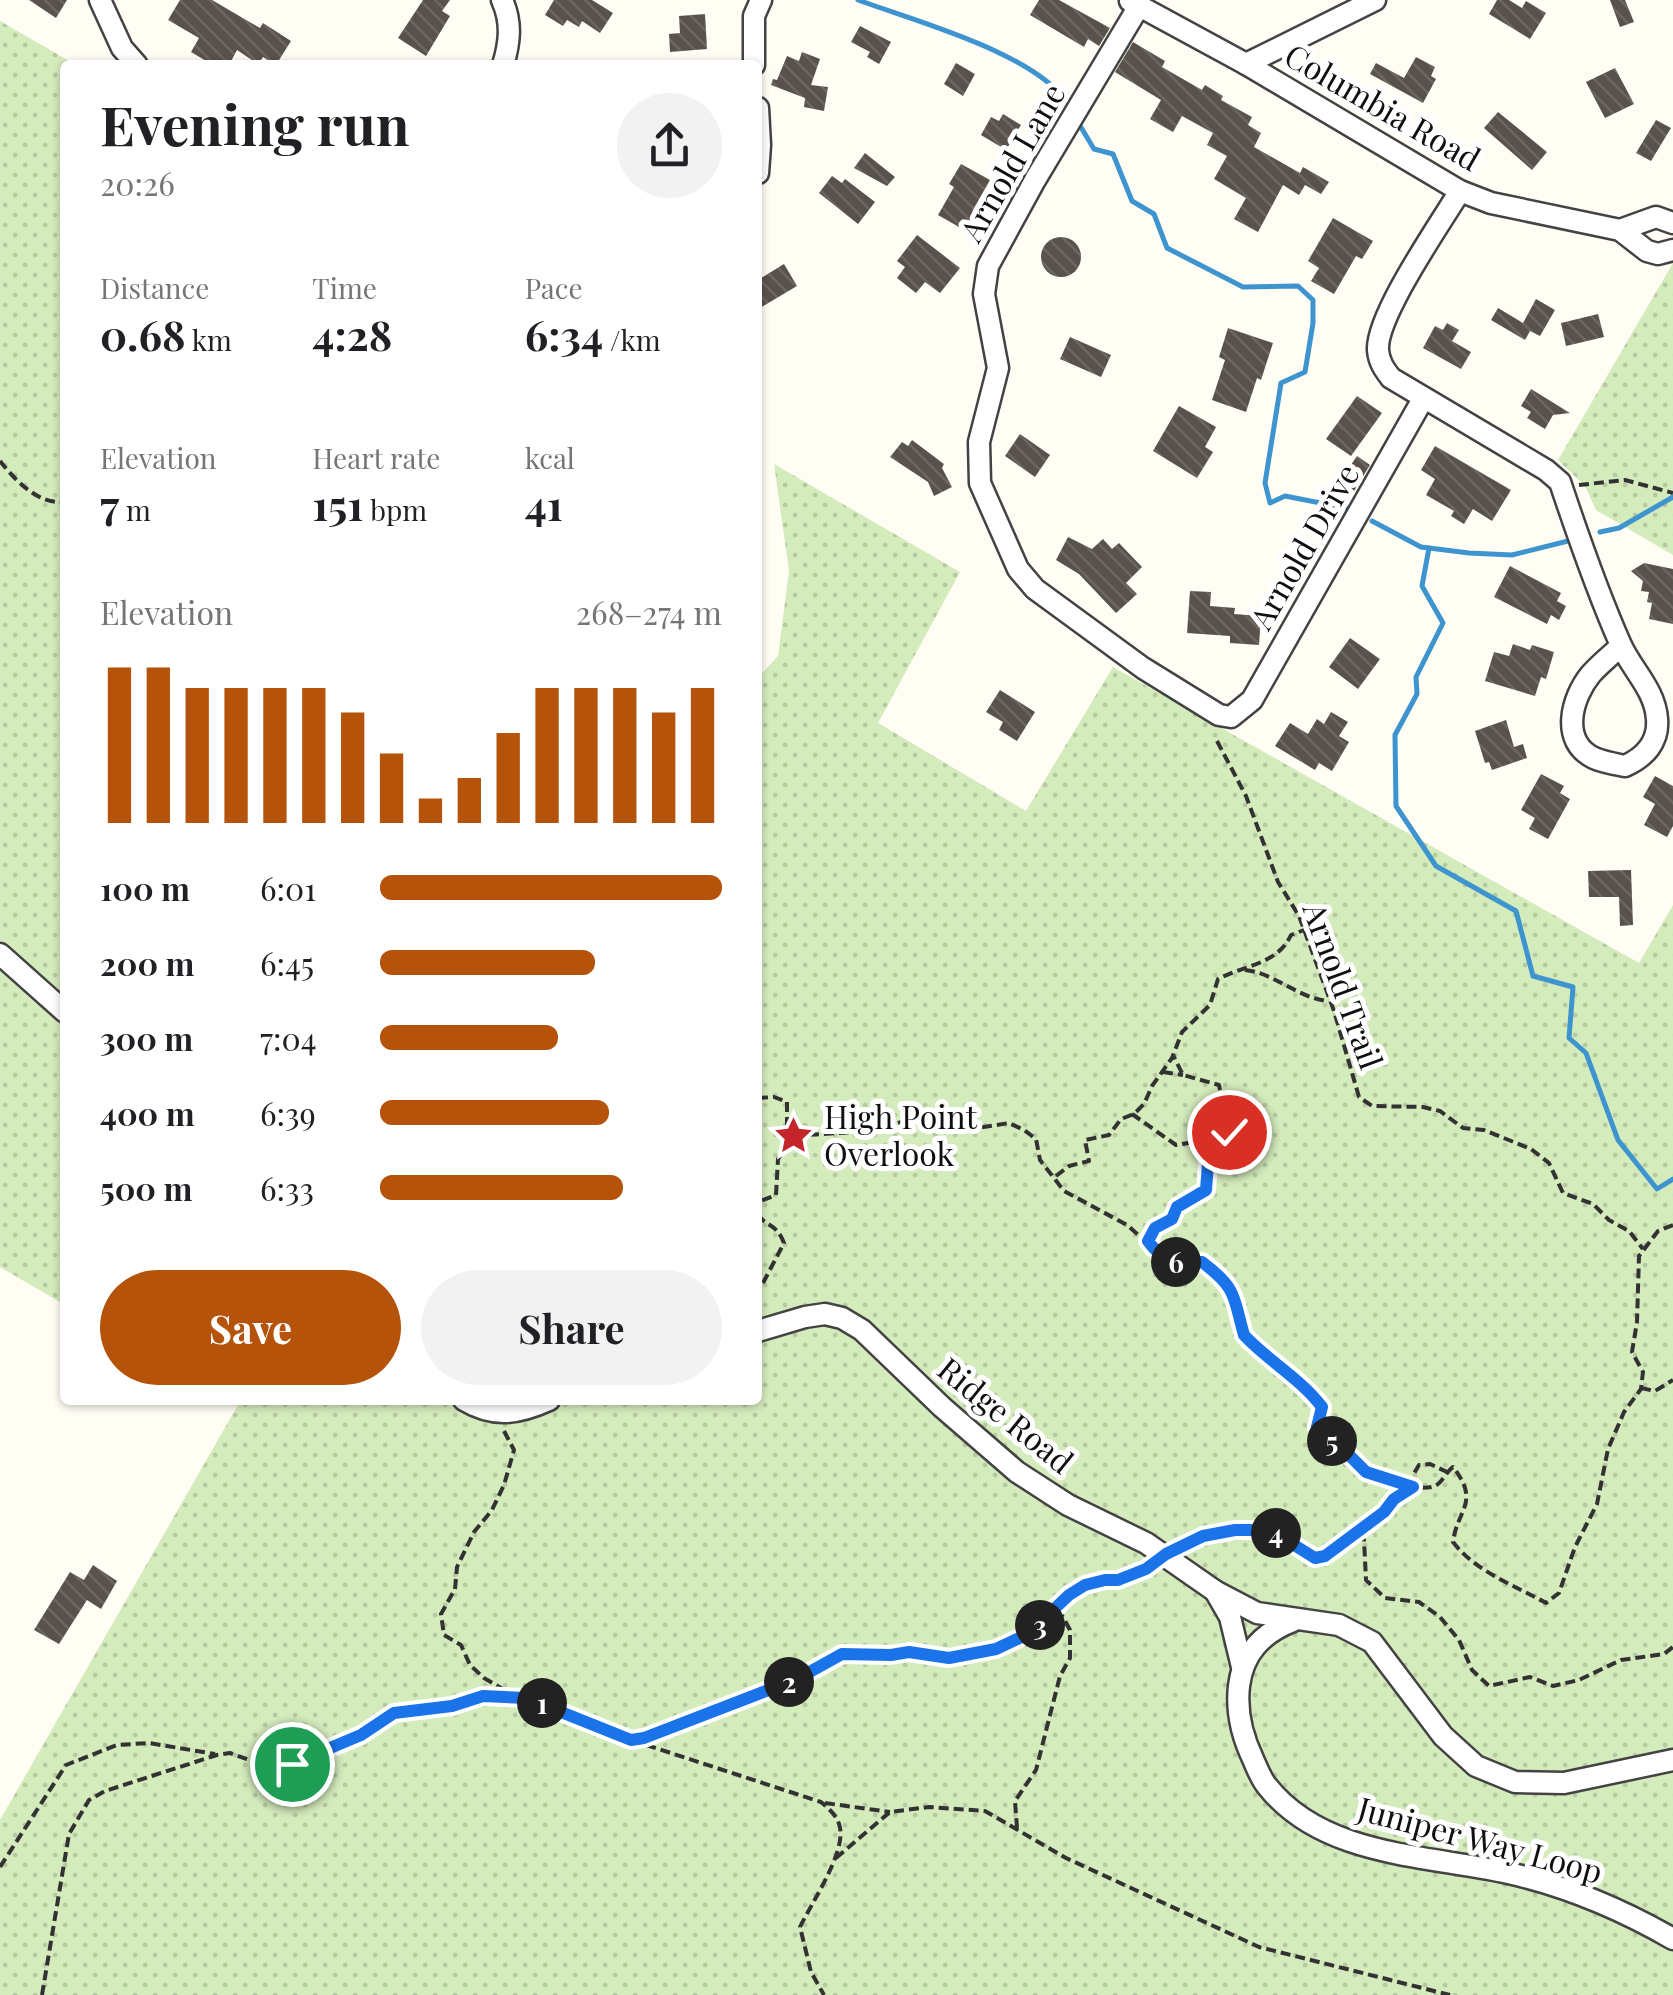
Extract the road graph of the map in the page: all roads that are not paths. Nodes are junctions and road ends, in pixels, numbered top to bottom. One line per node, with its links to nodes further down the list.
1 (100, 0): 6 (street)
2 (502, 0): 7 (street)
3 (761, 0): 8 (street)
4 (1375, 0): 9 (street)
5 (1134, 3): 9 (street, Columbia Road); 16 (street, Arnold Lane)
6 (133, 60)
7 (504, 60)
8 (754, 60)
9 (1246, 64): 10 (street, Columbia Road)
10 (1460, 191): 12 (street, Columbia Road); 14 (street)
11 (1673, 223): 12 (street, Columbia Road)
12 (1620, 230): 13 (street, Columbia Road)
13 (1673, 250)
14 (1424, 399): 15 (street); 16 (street, Arnold Drive)
15 (1621, 646): 15 (street)
16 (1231, 717)
17 (0, 954): 18 (street)
18 (60, 1008)
19 (762, 1330): 22 (street, Ridge Road)
20 (473, 1405): 21 (street)
21 (537, 1405)
22 (1216, 1590): 23 (street, Ridge Road); 24 (street)
23 (1294, 1620): 24 (street); 25 (street, Juniper Way Loop)
24 (1242, 1668): 26 (street, Juniper Way Loop)
25 (1673, 1760)
26 (1673, 1939)

